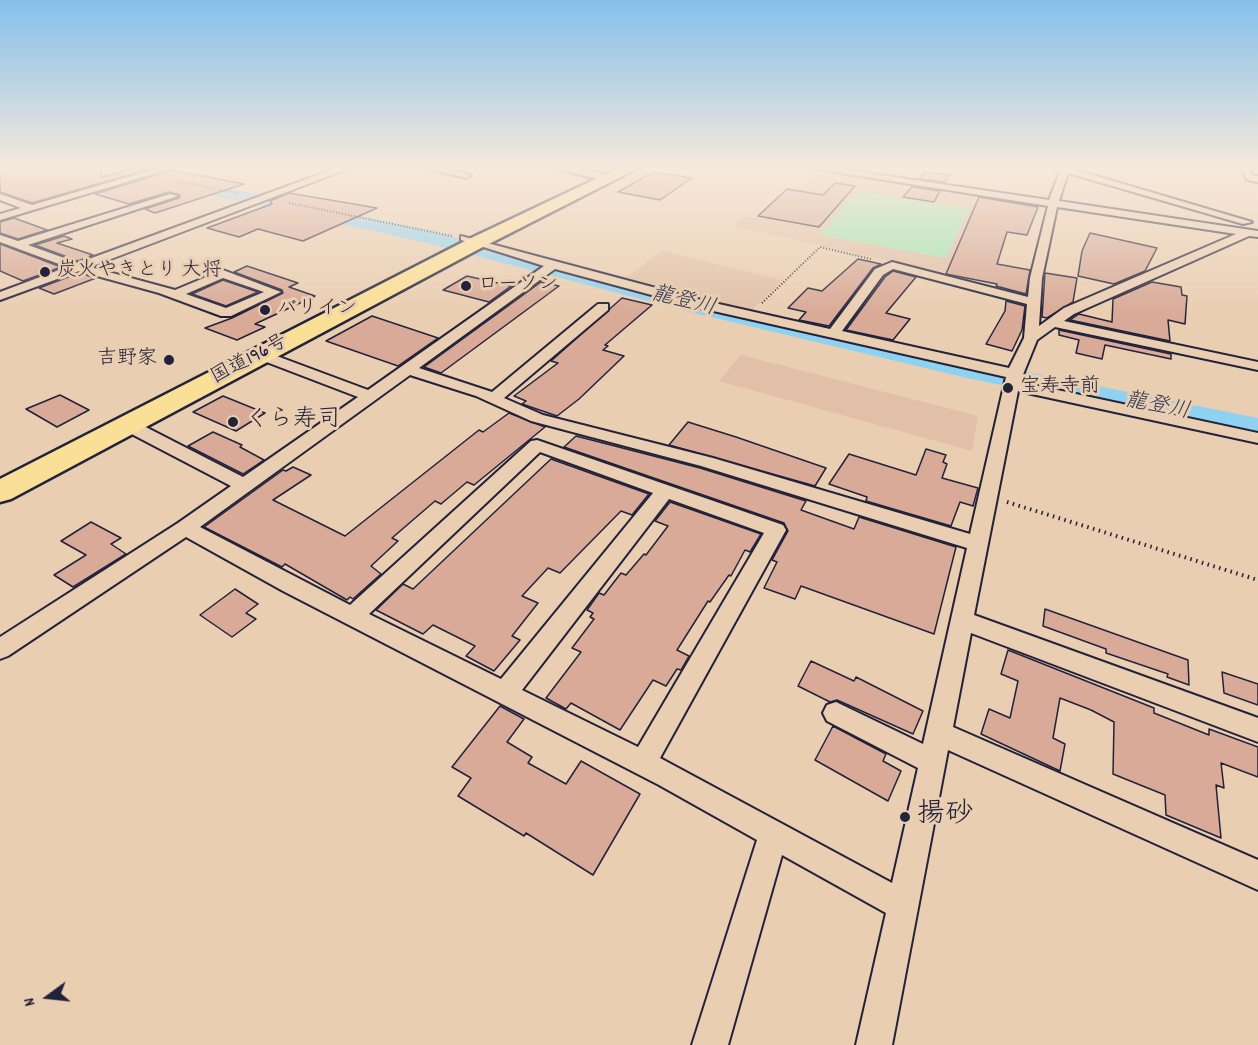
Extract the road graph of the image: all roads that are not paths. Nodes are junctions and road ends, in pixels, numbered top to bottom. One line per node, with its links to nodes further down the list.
1 (107, 217): 9 (street)
2 (214, 217): 11 (street)
3 (518, 217): 10 (highway, 国道196号)
4 (1050, 217): 15 (street)
5 (1152, 217): 7 (street)
6 (1213, 217): 7 (street)
7 (1255, 230): 17 (street)
8 (0, 238): 9 (street)
9 (21, 244): 11 (street)
10 (464, 244): 12 (street); 20 (highway, 国道196号); 30 (highway, 国道196号)
11 (82, 266): 13 (street); 14 (street)
12 (552, 266): 18 (street); 22 (street)
13 (175, 294): 13 (street)
14 (0, 296)
15 (1034, 302): 18 (street); 19 (street)
16 (603, 307): 25 (street)
17 (1051, 322): 19 (street); 21 (street)
18 (833, 334): 23 (street)
19 (1031, 338): 23 (street)
20 (261, 355): 24 (street); 27 (highway, 国道196号)
21 (1258, 366)
22 (408, 369): 24 (street); 25 (street)
23 (1013, 380): 28 (street); 35 (street)
24 (369, 396): 31 (street)
25 (493, 399): 26 (street)
26 (559, 423): 29 (street); 35 (street)
27 (128, 425): 31 (street); 33 (highway, 国道196号)
28 (1258, 438)
29 (537, 445): 32 (street); 36 (street)
30 (0, 472)
31 (244, 485): 34 (street)
32 (665, 491): 39 (street); 43 (street)
33 (0, 492)
34 (185, 528): 36 (street); 38 (street)
35 (978, 544): 37 (street)
36 (352, 616): 39 (street)
37 (962, 620): 41 (street); 42 (street)
38 (0, 649)
39 (505, 693): 43 (street)
40 (836, 713): 42 (street)
41 (1258, 730)
42 (936, 748): 45 (street); 46 (street)
43 (643, 763): 44 (street)
44 (773, 834): 46 (street); 47 (street)
45 (1258, 875)
46 (903, 906): 48 (street)
47 (710, 1045)
48 (874, 1045)

